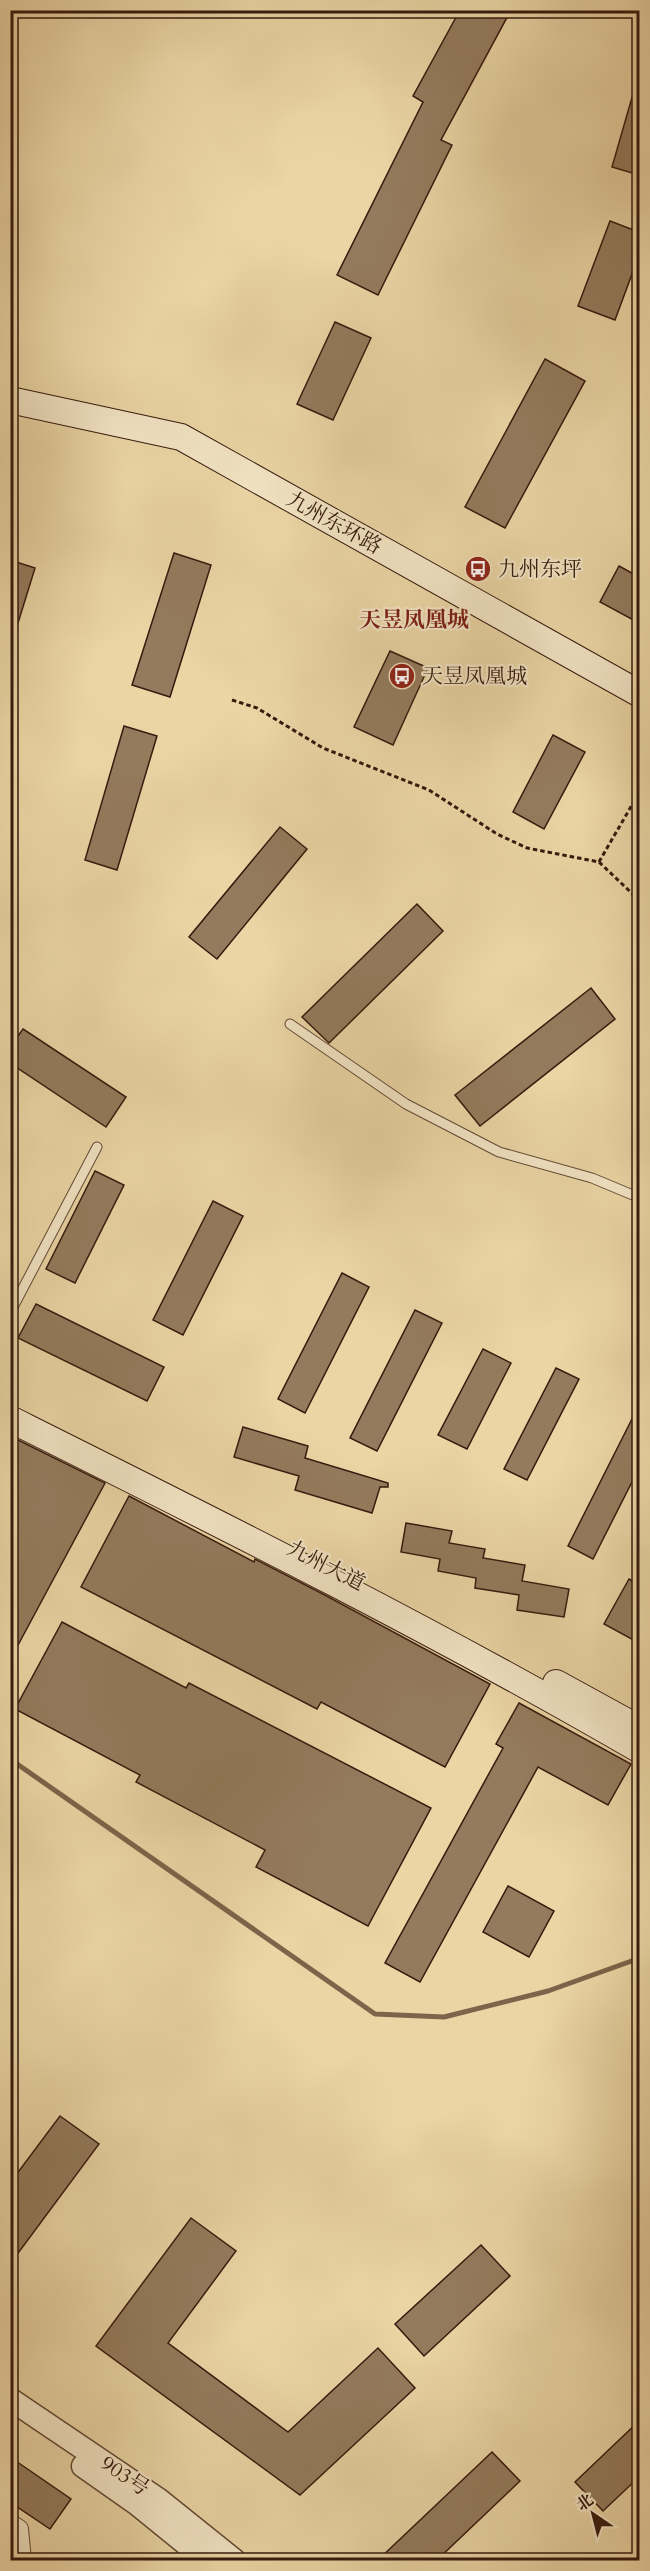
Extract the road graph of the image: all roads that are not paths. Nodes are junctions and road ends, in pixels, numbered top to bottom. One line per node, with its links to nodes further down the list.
1 (10, 400): 2 (main road, 九州东环路)
2 (639, 694)
3 (290, 1024): 5 (lane)
4 (98, 1147): 6 (lane)
5 (639, 1198)
6 (10, 1313)
7 (10, 1405): 9 (main road, 九州大道)
8 (10, 1419): 10 (main road)
9 (639, 1729)
10 (639, 1750)
11 (10, 2399): 16 (street, 903号)
12 (10, 2416): 15 (street)
13 (10, 2523): 14 (street)
14 (22, 2560)
15 (206, 2560)
16 (234, 2560)

